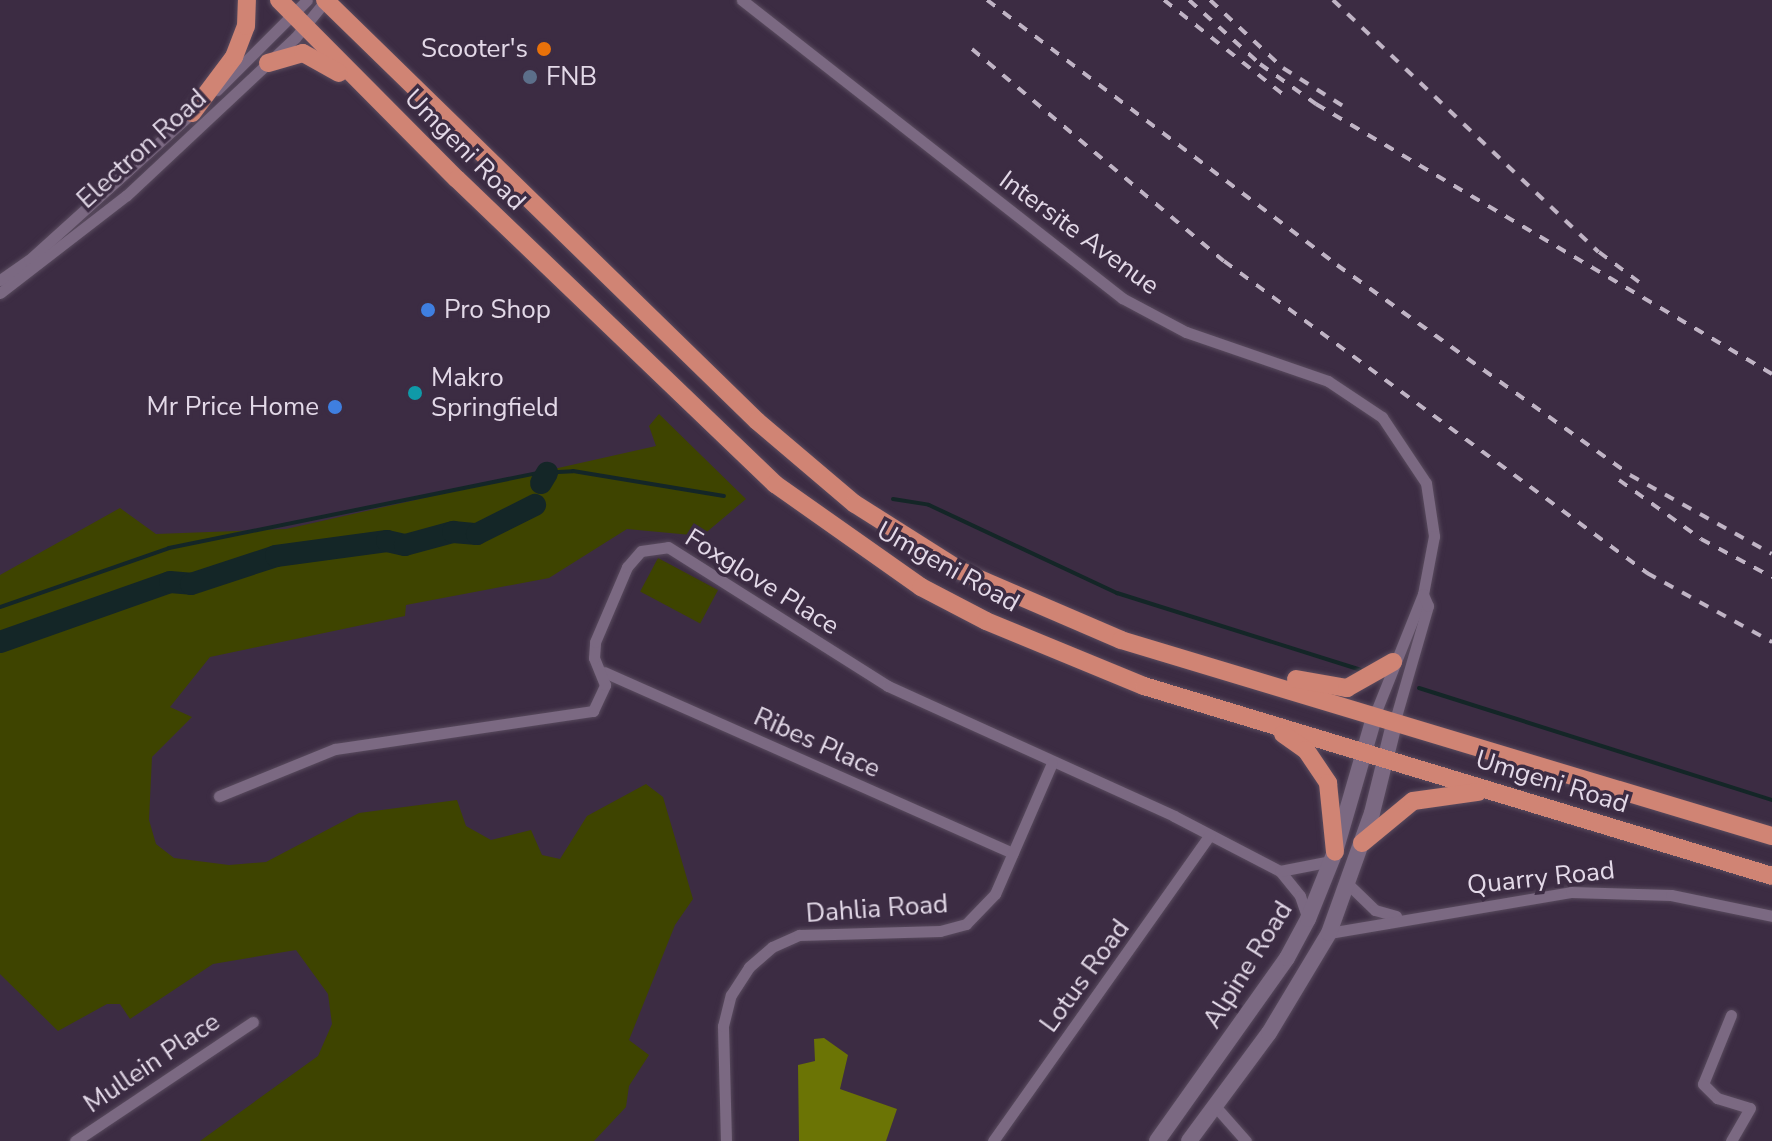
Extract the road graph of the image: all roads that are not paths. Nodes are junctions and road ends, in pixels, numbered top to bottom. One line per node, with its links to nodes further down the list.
1 (247, 0): 9 (highway)
2 (279, 0): 6 (highway, Umgeni Road)
3 (307, 0): 6 (street)
4 (326, 0): 6 (street); 13 (highway, Umgeni Road)
5 (742, 0): 12 (street, Intersite Avenue)
6 (300, 21): 7 (street, Electron Road); 8 (highway, Umgeni Road); 9 (street, Electron Road)
7 (268, 63): 8 (highway); 11 (street, Electron Road)
8 (363, 85): 18 (highway, Umgeni Road)
9 (192, 113): 10 (street, Electron Road)
10 (0, 280)
11 (0, 293)
12 (1423, 594): 14 (street, Intersite Avenue); 17 (street, Intersite Avenue)
13 (1121, 640): 14 (highway); 16 (highway, Umgeni Road)
14 (1393, 662): 16 (street, Intersite Avenue)
15 (604, 672): 21 (street, Foxglove Place); 23 (street, Foxglove Place); 27 (street, Ribes Place)
16 (1375, 714): 17 (highway, Umgeni Road); 19 (main road, Alpine Road)
17 (1395, 720): 20 (main road, Alpine Road); 25 (highway, Umgeni Road)
18 (1271, 726): 19 (highway, Umgeni Road); 28 (highway)
19 (1363, 753): 20 (highway, Umgeni Road); 28 (main road, Alpine Road)
20 (1385, 759): 22 (highway, Umgeni Road); 26 (main road, Alpine Road)
21 (1052, 763): 24 (street, Foxglove Place); 27 (street, Dahlia Road)
22 (1493, 791): 26 (highway); 30 (highway, Umgeni Road)
23 (219, 796)
24 (1210, 835): 29 (street, Foxglove Place); 41 (street, Lotus Road)
25 (1772, 836)
26 (1362, 843): 31 (main road, Alpine Road)
27 (1013, 853): 40 (street, Dahlia Road)
28 (1333, 856): 29 (street); 34 (main road, Alpine Road)
29 (1280, 871): 34 (street, Foxglove Place)
30 (1772, 876)
31 (1349, 885): 32 (street, Quarry Road); 35 (main road, Alpine Road)
32 (1408, 916): 33 (street, Quarry Road); 35 (street, Quarry Road)
33 (1772, 916)
34 (1308, 919): 42 (main road, Alpine Road)
35 (1329, 933): 38 (main road, Alpine Road)
36 (1731, 1015): 45 (street)
37 (253, 1022): 39 (street, Mullein Place)
38 (1215, 1106): 43 (main road, Alpine Road); 44 (street)
39 (75, 1141)
40 (726, 1141)
41 (993, 1141)
42 (1157, 1141)
43 (1189, 1141)
44 (1246, 1141)
45 (1731, 1141)

